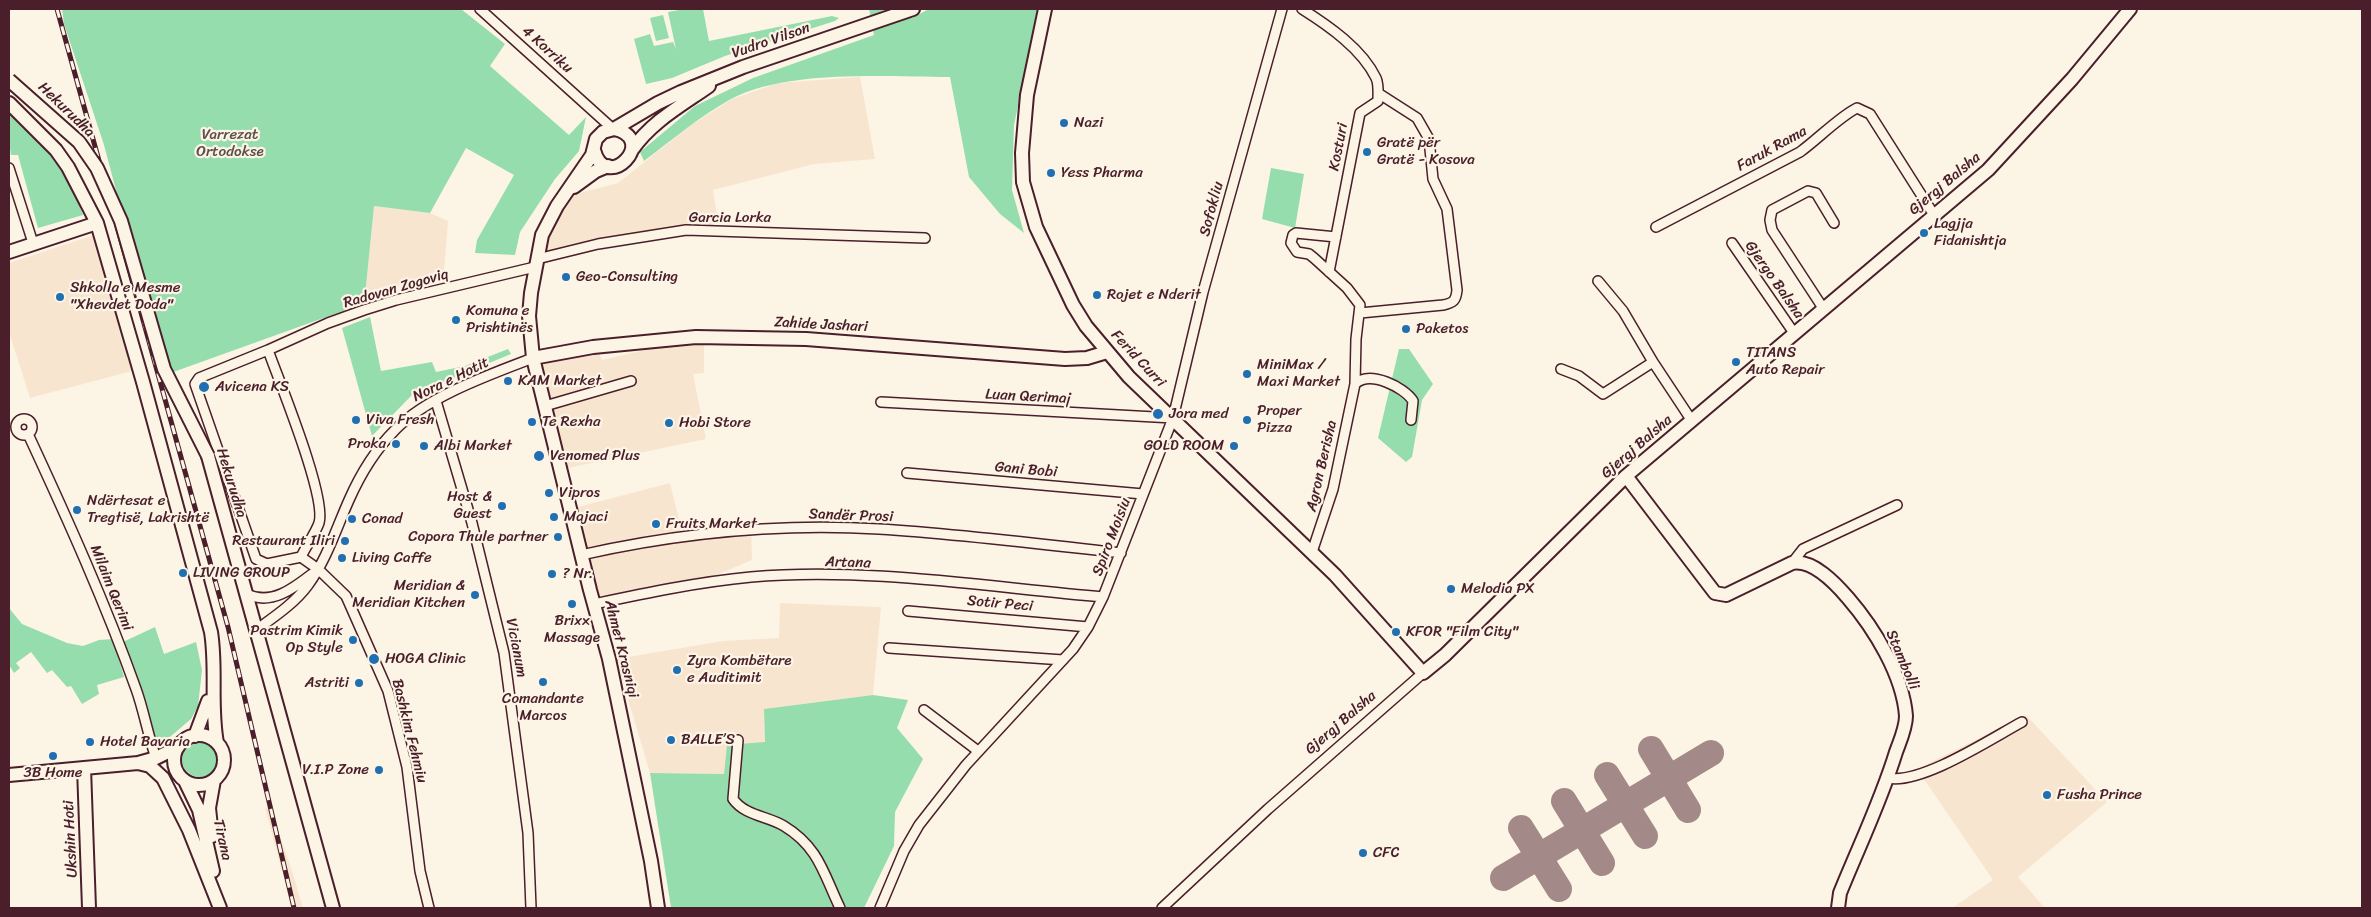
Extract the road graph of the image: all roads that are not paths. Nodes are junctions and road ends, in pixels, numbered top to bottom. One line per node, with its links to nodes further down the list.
1 (480, 9): 11 (street, 4 Korriku)
2 (913, 9): 7 (main road, Vudro Vilson)
3 (1045, 9): 34 (main road, Ferid Curri)
4 (1282, 9): 43 (street, Sofokliu)
5 (1302, 9): 9 (street)
6 (2130, 9): 18 (main road, Gjergj Balsha)
7 (726, 74): 12 (main road, Vudro Vilson); 14 (main road, Vudro Vilson)
8 (9, 80): 57 (main road, Hekurudha, bridge)
9 (1378, 93): 22 (street, Kosturi); 31 (street)
10 (9, 103): 19 (main road)
11 (595, 113): 12 (street, 4 Korriku); 13 (street)
12 (613, 129): 13 (main road, Ahmet Krasniqi); 14 (main road)
13 (595, 145): 15 (main road); 17 (main road, Ahmet Krasniqi)
14 (632, 150): 15 (main road)
15 (608, 166): 17 (main road, Ahmet Krasniqi)
16 (9, 168): 24 (street)
17 (563, 197): 27 (main road, Ahmet Krasniqi)
18 (1934, 215): 21 (street, Faruk Rama); 30 (main road, Gjergj Balsha)
19 (96, 223): 24 (main road); 66 (main road)
20 (1834, 223): 30 (street)
21 (1656, 227)
22 (1336, 237): 28 (street, Kosturi); 28 (street)
23 (925, 238): 27 (street, Garcia Lorka)
24 (33, 243): 26 (main road)
25 (1732, 243): 32 (street, Gjergo Balsha)
26 (9, 252)
27 (536, 263): 33 (street, Radovan Zogoviq); 35 (main road, Ahmet Krasniqi)
28 (1330, 272): 31 (street)
29 (1598, 281): 36 (street)
30 (1823, 308): 32 (main road, Gjergj Balsha)
31 (1360, 314): 39 (street, Agron Berisha)
32 (1794, 333): 45 (main road, Gjergj Balsha)
33 (268, 350): 54 (street); 54 (street, Radovan Zogoviq)
34 (1107, 352): 35 (main road, Zahide Jashari); 43 (main road, Ferid Curri)
35 (533, 358): 40 (street, Nora e Hotit); 42 (main road, Ahmet Krasniqi)
36 (1653, 362): 37 (street); 45 (street)
37 (1561, 369)
38 (631, 381): 42 (street)
39 (1355, 384): 44 (street); 51 (street, Agron Berisha)
40 (436, 401): 56 (street, Nora e Hotit); 85 (street, Vicianum)
41 (881, 402): 43 (street, Luan Qerimaj)
42 (545, 406): 53 (main road, Ahmet Krasniqi)
43 (1173, 418): 49 (street, Spiro Moisiu); 51 (main road, Ferid Curri)
44 (1411, 420)
45 (1692, 421): 48 (main road, Gjergj Balsha)
46 (28, 434): 74 (street, Milaim Qerimi)
47 (906, 473): 49 (street, Gani Bobi)
48 (1626, 476): 55 (main road); 65 (main road, Gjergj Balsha)
49 (1143, 494): 52 (street, Spiro Moisiu)
50 (1897, 505): 55 (street)
51 (1312, 552): 65 (main road, Ferid Curri)
52 (1121, 553): 53 (street, Sandër Prosi); 58 (street, Spiro Moisiu)
53 (581, 555): 59 (main road, Ahmet Krasniqi)
54 (301, 557): 56 (street, Bashkim Fehmiu)
55 (1792, 563): 79 (main road, Stambolli)
56 (318, 569): 57 (street, Nora e Hotit); 62 (street, Nora e Hotit); 84 (street, Bashkim Fehmiu)
57 (247, 594): 62 (main road, Hekurudha)
58 (1103, 597): 59 (street, Artana); 61 (street, Spiro Moisiu)
59 (594, 604): 86 (main road, Ahmet Krasniqi)
60 (908, 610): 61 (street, Sotir Peci)
61 (1088, 627): 64 (street, Spiro Moisiu)
62 (256, 630): 83 (main road, Hekurudha)
63 (888, 648): 64 (street)
64 (1063, 660): 73 (street, Spiro Moisiu)
65 (1422, 673): 89 (street, Gjergj Balsha)
66 (213, 681): 69 (main road); 71 (main road)
67 (924, 710): 73 (street)
68 (2022, 722): 79 (street)
69 (194, 736): 71 (main road); 72 (main road)
70 (738, 740): 87 (street)
71 (217, 743): 80 (main road)
72 (178, 747): 74 (main road); 78 (main road)
73 (978, 751): 88 (street, Spiro Moisiu)
74 (156, 758): 75 (main road)
75 (138, 763): 76 (main road); 78 (main road); 82 (main road)
76 (84, 768): 77 (main road); 81 (main road, Ukshin Hoti)
77 (9, 775)
78 (182, 778): 80 (main road); 82 (main road, Tirana)
79 (1888, 778): 90 (main road, Stambolli)
80 (214, 780): 82 (main road, Tirana)
81 (89, 908)
82 (221, 908)
83 (333, 908)
84 (429, 908)
85 (531, 908)
86 (658, 908)
87 (840, 908)
88 (880, 908)
89 (1162, 908)
90 (1838, 908)

